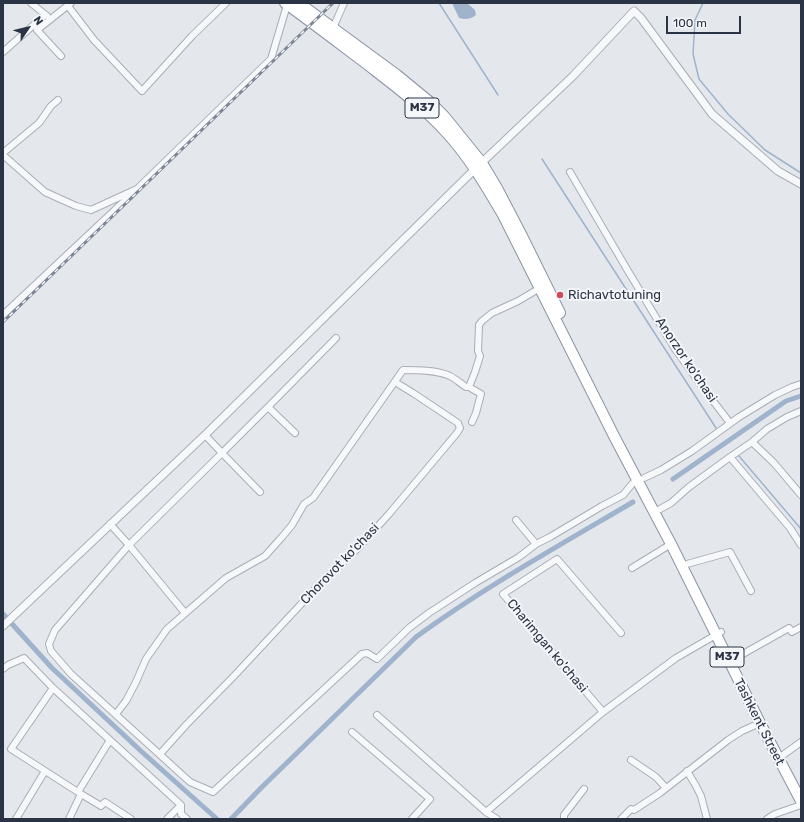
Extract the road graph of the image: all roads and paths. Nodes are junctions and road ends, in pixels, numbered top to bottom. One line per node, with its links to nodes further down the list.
1 (31, 3): 7 (street)
2 (226, 3): 5 (street)
3 (299, 3): 9 (highway, M37)
4 (344, 3): 9 (street)
5 (70, 4): 8 (street)
6 (286, 4): 14 (highway, M37); 17 (street)
7 (45, 15): 8 (street); 10 (street)
8 (50, 20): 11 (street)
9 (332, 28): 14 (highway, M37)
10 (3, 52)
11 (62, 56)
12 (58, 100): 13 (street)
13 (3, 154): 17 (street)
14 (478, 166): 16 (street); 18 (highway, M37); 29 (street); 33 (highway, M37)
15 (570, 172): 27 (street, Anorzor ko'chasi)
16 (801, 184)
17 (137, 189): 19 (street)
18 (540, 288): 23 (street); 33 (highway, M37)
19 (3, 315)
20 (336, 338): 24 (street)
21 (395, 382): 23 (street); 46 (street); 61 (street, Chorovot ko'chasi)
22 (801, 384): 27 (street)
23 (469, 387): 26 (street)
24 (268, 407): 28 (street); 31 (street)
25 (801, 411): 30 (street)
26 (472, 422)
27 (730, 423): 33 (street)
28 (296, 433)
29 (205, 435): 31 (street); 38 (street)
30 (752, 442): 32 (street); 35 (street)
31 (222, 453): 34 (street); 42 (street)
32 (730, 457): 36 (street); 41 (street)
33 (641, 480): 36 (highway, M37); 39 (street)
34 (260, 492)
35 (801, 496)
36 (657, 511): 40 (highway, Tashkent Street / M37); 43 (highway, Tashkent Street / M37)
37 (516, 520): 39 (street)
38 (110, 524): 42 (street); 47 (street)
39 (536, 544): 61 (street)
40 (670, 544): 44 (street); 50 (highway, Tashkent Street / M37)
41 (801, 544)
42 (129, 545): 46 (street); 55 (street)
43 (687, 564): 45 (street); 50 (highway, Tashkent Street / M37)
44 (632, 568)
45 (751, 591)
46 (185, 613): 55 (street)
47 (3, 626)
48 (801, 627): 51 (street)
49 (621, 633): 54 (street, Charimgan ko'chasi)
50 (718, 634): 51 (highway, Tashkent Street / M37); 54 (street); 57 (highway, Tashkent Street / M37)
51 (734, 659): 62 (highway, Tashkent Street / M37)
52 (3, 669): 53 (street)
53 (53, 688): 59 (street); 64 (street)
54 (603, 712): 73 (street)
55 (116, 714): 61 (street)
56 (377, 715): 73 (street)
57 (760, 723): 65 (street); 70 (highway, Tashkent Street / M37)
58 (352, 732): 79 (street)
59 (110, 740): 69 (street); 71 (street)
60 (801, 742): 62 (street)
61 (160, 754)
62 (783, 755): 66 (highway, Tashkent Street / M37)
63 (631, 760): 67 (street)
64 (45, 771): 69 (street); 74 (street)
65 (687, 771): 67 (street); 83 (street)
66 (801, 787)
67 (666, 788): 82 (street)
68 (584, 789): 81 (street)
69 (79, 793): 75 (street); 76 (street)
70 (801, 801)
71 (181, 805): 77 (street); 78 (street)
72 (801, 805): 84 (street)
73 (486, 812): 80 (street)
74 (16, 819)
75 (68, 819)
76 (131, 819)
77 (167, 819)
78 (187, 819)
79 (412, 819)
80 (497, 819)
81 (564, 819)
82 (621, 819)
83 (707, 819)
84 (767, 819)

